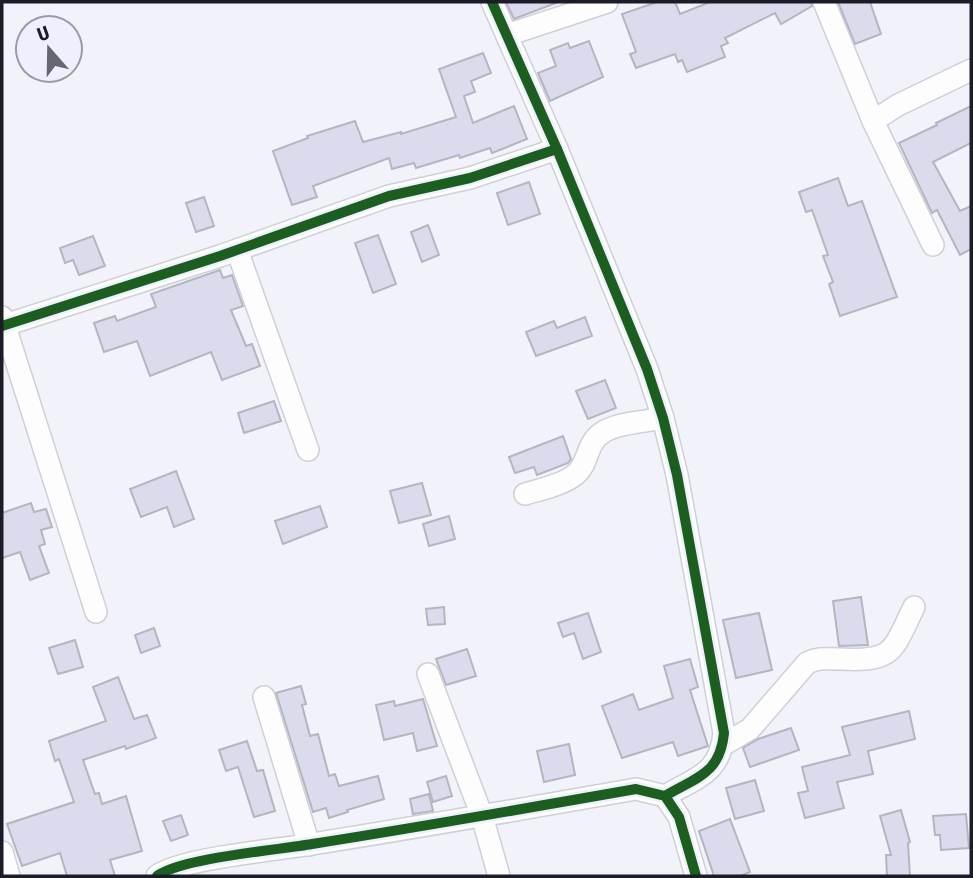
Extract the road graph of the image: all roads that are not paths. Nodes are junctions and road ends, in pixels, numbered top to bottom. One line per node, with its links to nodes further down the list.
1 (492, 2): 4 (street)
2 (607, 2): 4 (street)
3 (824, 2): 6 (street)
4 (507, 35): 7 (street)
5 (971, 70): 6 (street)
6 (873, 121): 8 (street)
7 (557, 149): 9 (street); 11 (street)
8 (933, 246)
9 (237, 250): 10 (street); 12 (street)
10 (3, 323): 15 (street)
11 (663, 418): 13 (street); 18 (street)
12 (308, 450)
13 (525, 494)
14 (914, 607): 18 (street)
15 (96, 612)
16 (428, 674): 20 (street)
17 (264, 697): 21 (street)
18 (723, 745): 19 (street)
19 (665, 796): 20 (street); 26 (street)
20 (482, 816): 21 (street); 25 (street)
21 (309, 845): 24 (street)
22 (2, 852): 23 (street)
23 (9, 876)
24 (157, 876)
25 (499, 876)
26 (696, 876)

